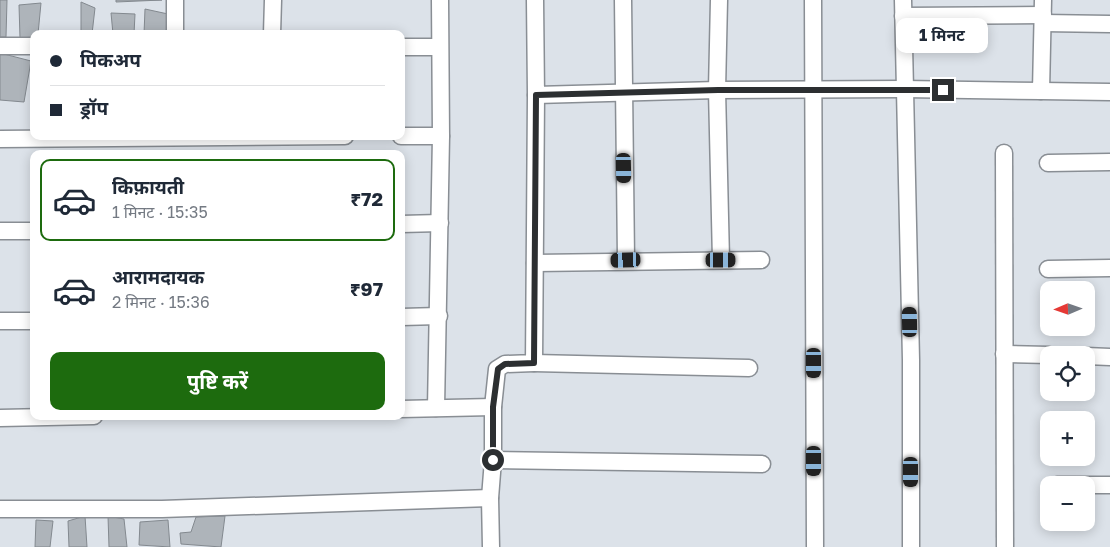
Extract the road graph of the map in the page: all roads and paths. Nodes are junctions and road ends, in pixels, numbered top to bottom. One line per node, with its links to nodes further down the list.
1 (175, 0): 11 (street)
2 (273, 0): 12 (street)
3 (440, 0): 16 (street)
4 (535, 0): 23 (street)
5 (623, 0): 22 (street)
6 (719, 0): 18 (street)
7 (812, 0): 19 (street)
8 (903, 8): 9 (street); 17 (street)
9 (1043, 13): 10 (street); 20 (street)
10 (1110, 24)
11 (175, 30)
12 (272, 30)
13 (0, 46): 14 (street)
14 (30, 46)
15 (405, 47): 16 (street)
16 (439, 47): 25 (street)
17 (904, 89): 19 (street); 20 (street); 64 (street)
18 (718, 90): 19 (street); 22 (street); 36 (street)
19 (812, 90): 63 (street)
20 (1041, 92): 21 (street)
21 (1110, 92)
22 (622, 94): 23 (street); 35 (street)
23 (536, 95): 38 (street)
24 (405, 136): 25 (street)
25 (441, 136): 31 (street)
26 (0, 139): 27 (street)
27 (30, 139)
28 (1004, 153): 45 (street)
29 (1110, 162): 30 (street)
30 (1048, 163)
31 (440, 223): 32 (street); 41 (street)
32 (405, 224)
33 (30, 230): 34 (street)
34 (0, 231)
35 (626, 260): 36 (street); 38 (street)
36 (721, 260): 37 (street)
37 (761, 260)
38 (535, 263): 49 (street)
39 (1110, 268): 40 (street)
40 (1048, 269)
41 (439, 316): 42 (street); 52 (street)
42 (405, 317)
43 (0, 321): 44 (street)
44 (30, 321)
45 (1004, 354): 46 (street); 65 (street)
46 (1040, 355)
47 (1095, 356): 48 (street)
48 (1110, 357)
49 (534, 363): 50 (street); 51 (street)
50 (749, 368)
51 (493, 407): 52 (street); 56 (street)
52 (436, 408): 53 (street)
53 (405, 409)
54 (30, 417): 55 (street)
55 (0, 418)
56 (493, 460): 57 (street); 60 (street)
57 (762, 464)
58 (1095, 485): 59 (street)
59 (1110, 485)
60 (490, 498): 61 (street); 62 (street)
61 (0, 509)
62 (491, 547)
63 (815, 547)
64 (911, 547)
65 (1005, 547)

